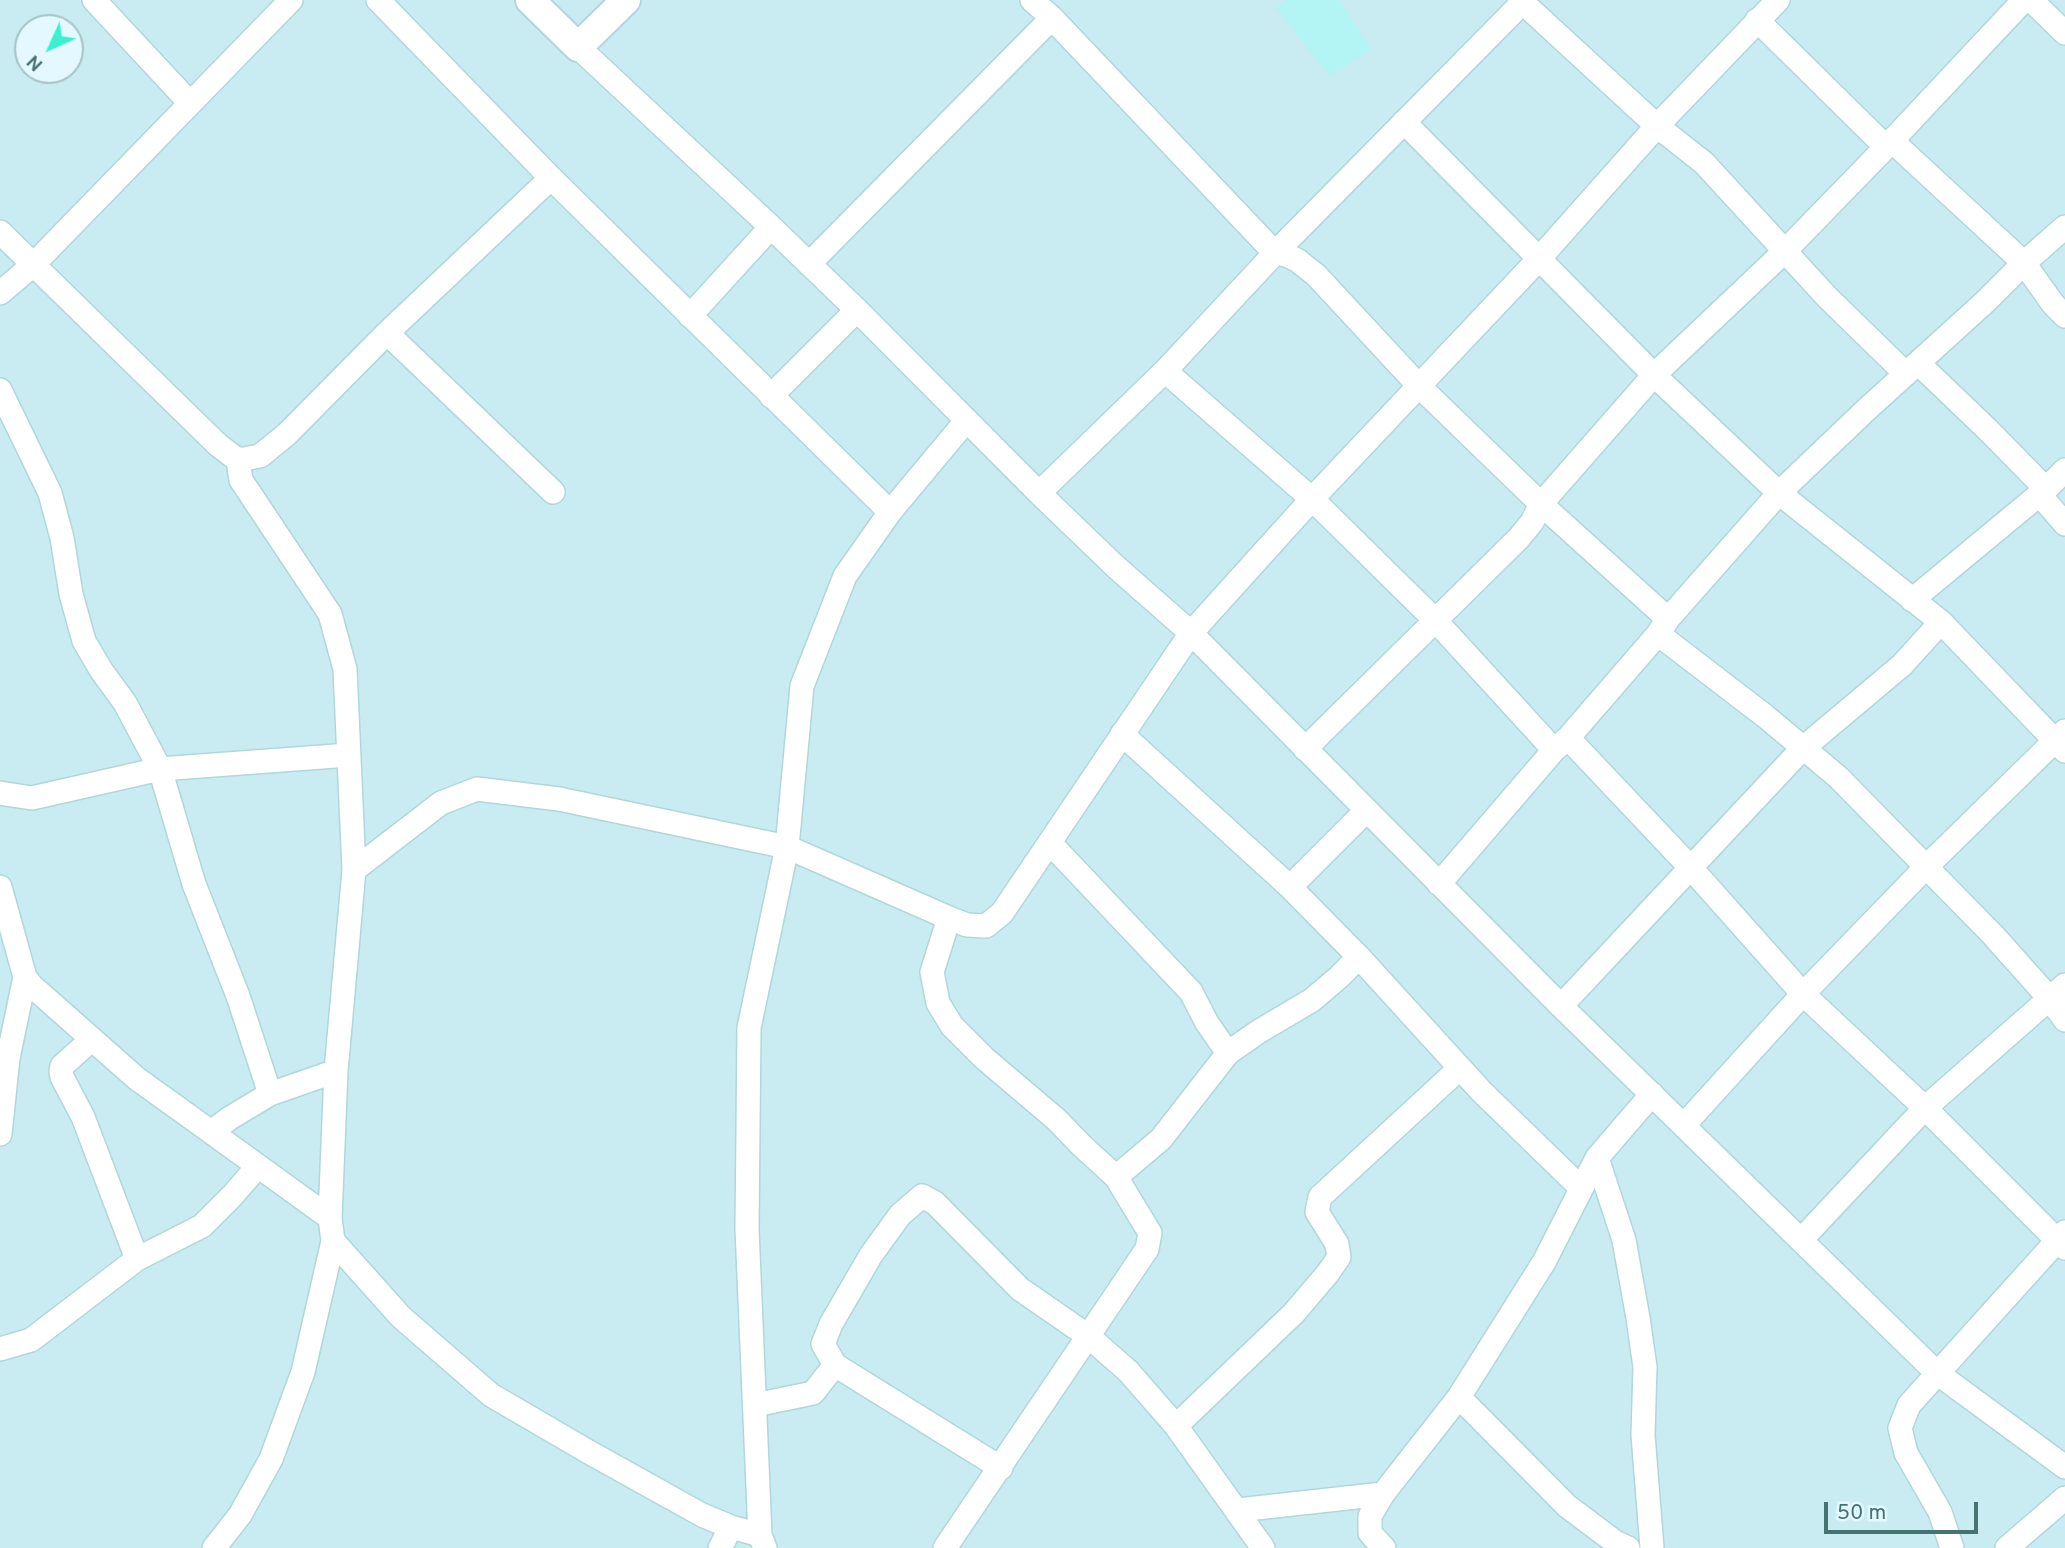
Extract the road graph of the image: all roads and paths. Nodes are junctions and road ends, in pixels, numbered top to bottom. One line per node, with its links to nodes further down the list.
1 (93, 0): 14 (street)
2 (291, 0): 14 (street)
3 (379, 0): 18 (street)
4 (530, 0): 13 (street)
5 (625, 0): 13 (street)
6 (1032, 0): 11 (street)
7 (2024, 0): 17 (street)
8 (2031, 0): 12 (street)
9 (1522, 1): 15 (street); 16 (street)
10 (1761, 9): 16 (street); 17 (street)
11 (1052, 18): 23 (street); 26 (street)
12 (2065, 33)
13 (578, 47): 19 (street)
14 (190, 103): 27 (street)
15 (1404, 122): 23 (street); 24 (street)
16 (1657, 127): 22 (street); 24 (street)
17 (1889, 144): 22 (street); 25 (street)
18 (551, 178): 30 (street); 32 (street)
19 (771, 227): 26 (street); 30 (street)
20 (2065, 227): 25 (street)
21 (0, 232): 27 (street)
22 (1785, 251): 33 (street); 35 (street)
23 (1275, 253): 34 (street); 36 (street)
24 (1538, 260): 35 (street); 36 (street)
25 (2024, 263): 31 (street); 33 (street)
26 (809, 264): 29 (street)
27 (33, 265): 28 (street); 40 (street)
28 (0, 293)
29 (858, 310): 38 (street); 39 (street)
30 (690, 316): 38 (street)
31 (2065, 316)
32 (387, 333): 40 (street); 42 (street)
33 (1912, 368): 43 (street); 45 (street)
34 (1165, 371): 44 (street); 46 (street)
35 (1654, 375): 45 (street); 47 (street)
36 (1419, 386): 46 (street); 47 (street)
37 (0, 390): 61 (street)
38 (771, 396): 48 (street)
39 (966, 421): 44 (street); 48 (street)
40 (238, 460): 60 (street)
41 (2065, 470): 43 (street)
42 (553, 492)
43 (2042, 492): 49 (street); 50 (street)
44 (1039, 493): 54 (street)
45 (1779, 494): 50 (street); 53 (street)
46 (1312, 499): 51 (street); 54 (street)
47 (1541, 504): 51 (street); 53 (street)
48 (890, 512): 65 (street)
49 (2065, 524)
50 (1912, 600): 52 (street)
51 (1436, 621): 57 (street); 58 (street)
52 (1941, 622): 56 (street); 59 (street)
53 (1663, 626): 57 (street); 59 (street)
54 (1191, 633): 55 (street); 58 (street)
55 (1122, 734): 64 (street); 71 (street)
56 (2062, 741): 66 (street)
57 (1561, 744): 67 (street); 69 (street)
58 (1305, 749): 63 (street)
59 (1802, 749): 66 (street); 67 (street)
60 (349, 755): 61 (street); 68 (street)
61 (160, 769): 62 (street); 83 (street)
62 (0, 793)
63 (1366, 811): 69 (street); 71 (street)
64 (1050, 843): 72 (street); 80 (street)
65 (787, 847): 68 (street); 72 (street); 103 (street)
66 (1927, 866): 75 (street); 76 (street)
67 (1690, 867): 76 (street); 77 (street)
68 (354, 870): 82 (street)
69 (1439, 884): 77 (street)
70 (0, 887): 74 (street)
71 (1290, 887): 73 (street)
72 (948, 918): 91 (street)
73 (1359, 957): 80 (street); 81 (street)
74 (26, 977): 79 (street); 88 (street)
75 (2058, 992): 78 (street); 85 (street)
76 (1804, 994): 85 (street); 86 (street)
77 (1560, 1006): 84 (street)
78 (2065, 1020)
79 (91, 1040): 87 (street); 97 (street)
80 (1228, 1053): 91 (street)
81 (1460, 1068): 92 (street); 104 (street)
82 (336, 1071): 83 (street); 93 (street)
83 (270, 1094): 87 (street)
84 (1652, 1094): 86 (street); 89 (street)
85 (1925, 1108): 94 (street); 95 (street)
86 (1684, 1125): 94 (street)
87 (211, 1132): 90 (street)
88 (0, 1133)
89 (1597, 1158): 92 (street); 117 (street)
90 (258, 1166): 93 (street); 97 (street)
91 (1116, 1177): 98 (street)
92 (1581, 1188): 102 (street)
93 (330, 1218): 96 (street)
94 (1801, 1240): 101 (street)
95 (2062, 1240): 101 (street)
96 (333, 1241): 110 (street); 112 (street)
97 (138, 1259): 99 (street)
98 (1088, 1336): 100 (street); 104 (street); 106 (street)
99 (0, 1349)
100 (835, 1365): 103 (street); 106 (street)
101 (1937, 1373): 105 (street); 118 (street)
102 (1459, 1397): 107 (street); 116 (street)
103 (755, 1405): 111 (street)
104 (1176, 1426): 109 (street)
105 (2065, 1467)
106 (1001, 1468): 113 (street)
107 (1383, 1494): 109 (street); 115 (street)
108 (2065, 1498): 119 (street)
109 (1238, 1510): 114 (street)
110 (725, 1538): 111 (street)
111 (763, 1542)
112 (214, 1548)
113 (945, 1548)
114 (1264, 1548)
115 (1384, 1548)
116 (1628, 1548)
117 (1652, 1548)
118 (1952, 1548)
119 (2007, 1548)

